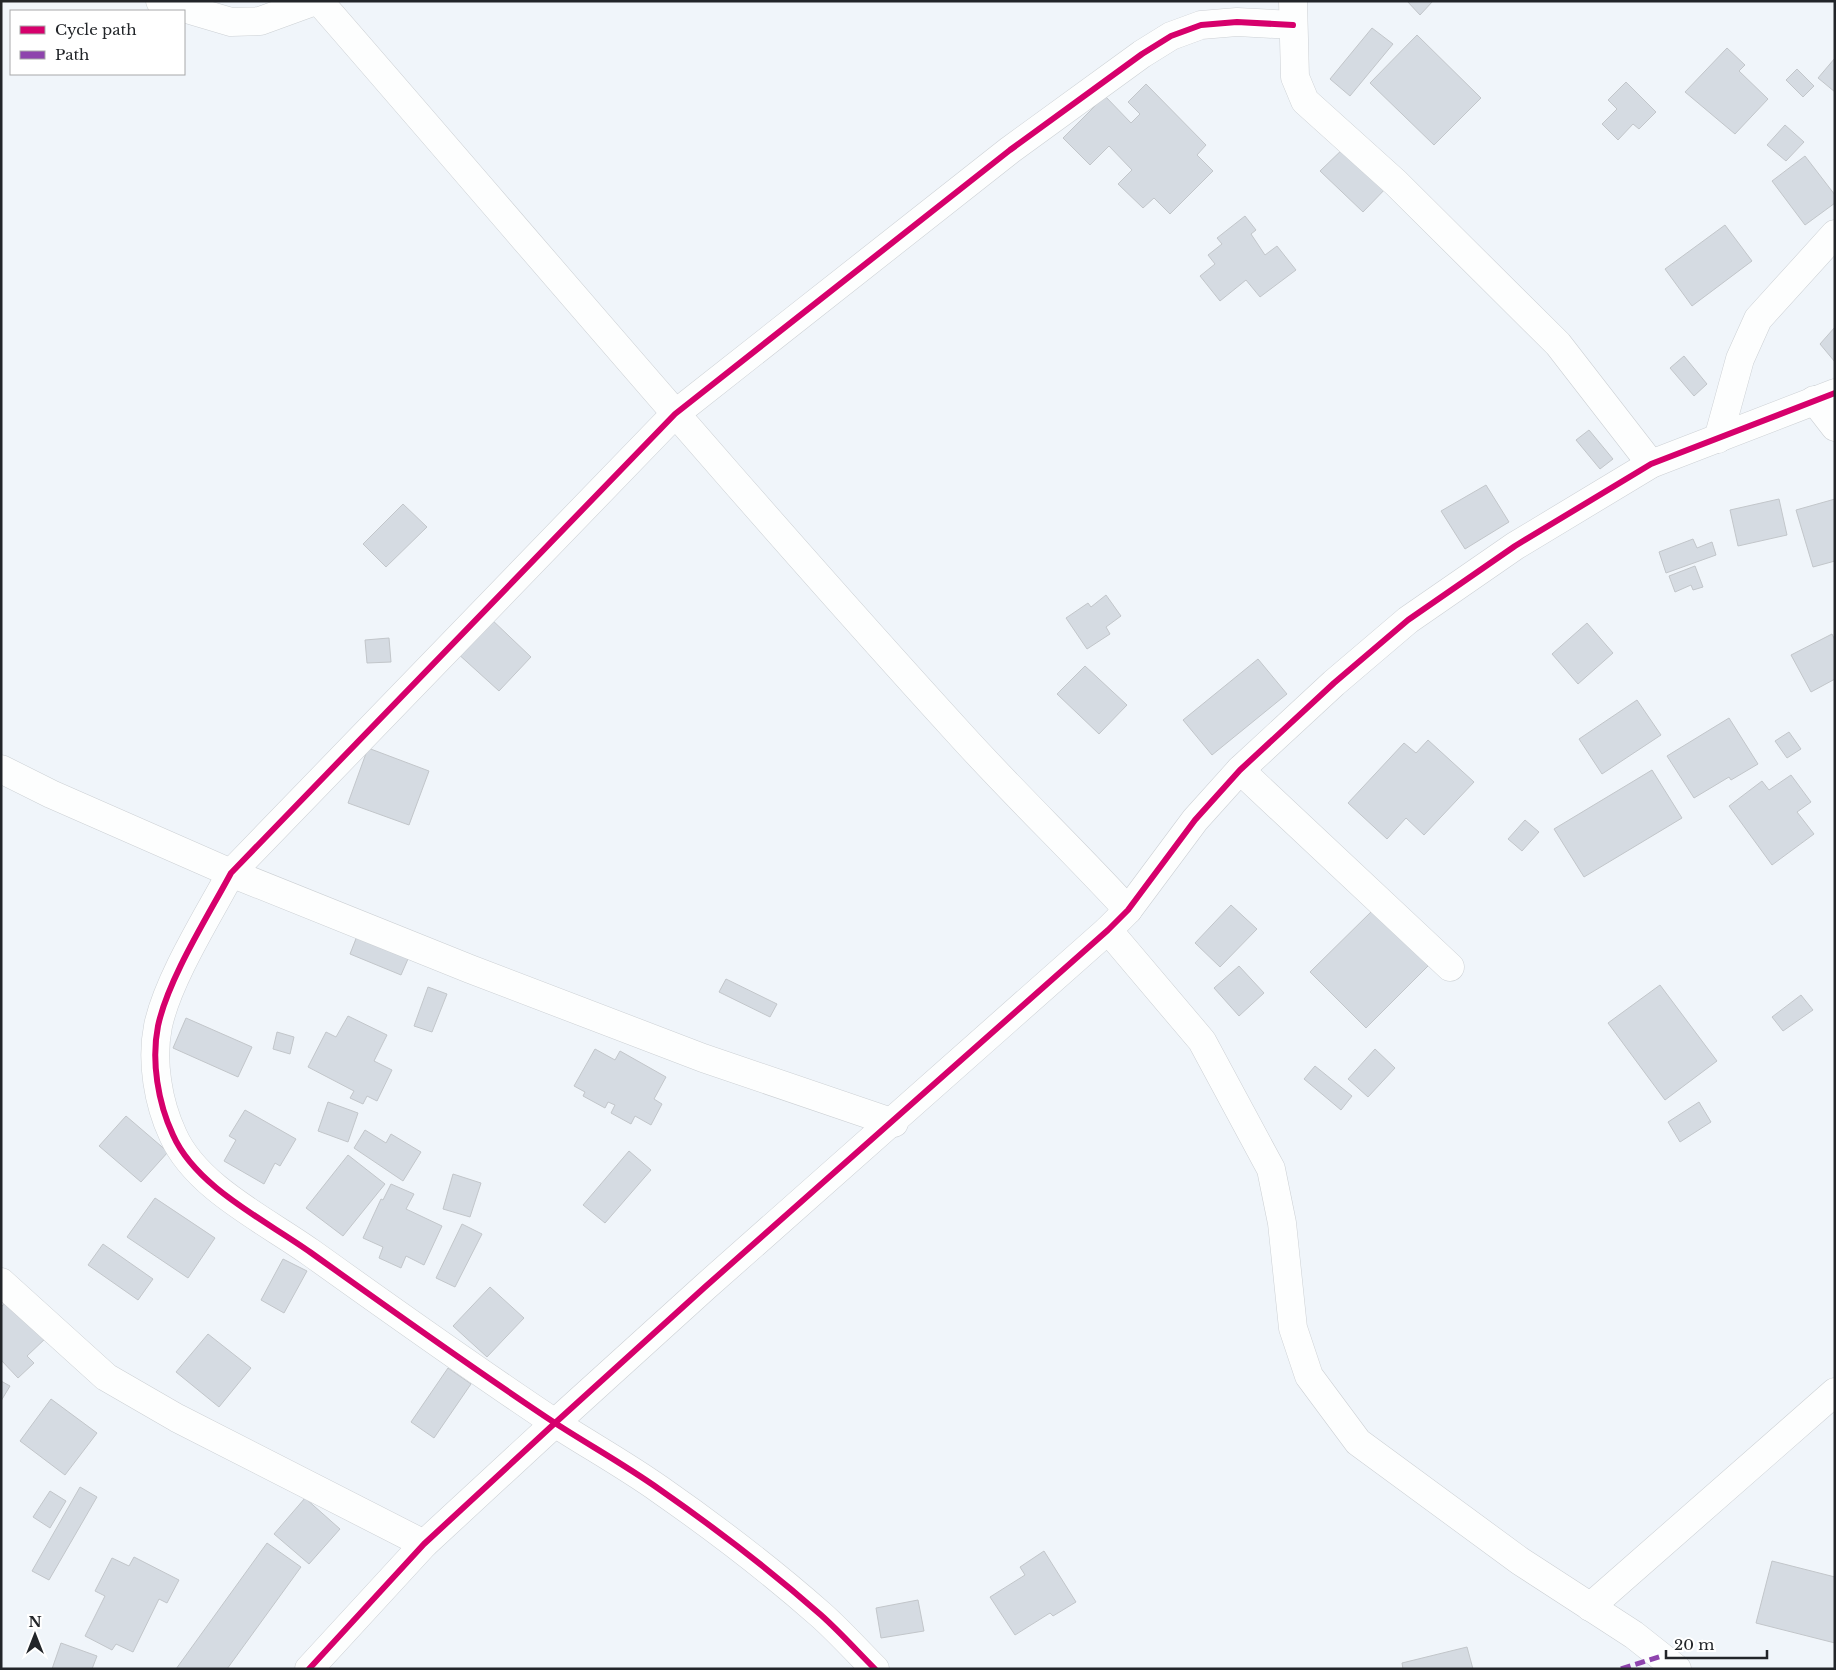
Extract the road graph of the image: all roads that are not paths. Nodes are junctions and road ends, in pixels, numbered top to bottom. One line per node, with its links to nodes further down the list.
1 (160, 1): 2 (street)
2 (314, 1)
3 (319, 1): 7 (street)
4 (1293, 13): 7 (street); 10 (street)
5 (1835, 234): 9 (street)
6 (1824, 396): 8 (street); 9 (street)
7 (675, 414): 13 (street); 14 (street)
8 (1835, 427)
9 (1718, 439): 10 (street)
10 (1651, 464): 12 (street)
11 (1, 768): 13 (street)
12 (1240, 770): 14 (street); 16 (street)
13 (231, 873): 17 (street); 20 (street)
14 (1128, 910): 15 (street)
15 (1108, 930): 17 (street); 22 (street)
16 (1450, 967)
17 (894, 1123): 20 (street)
18 (1, 1282): 21 (street)
19 (1835, 1392): 22 (street)
20 (555, 1423): 21 (street); 24 (street)
21 (424, 1544): 23 (street)
22 (1590, 1606): 25 (street)
23 (309, 1669)
24 (875, 1669)
25 (1677, 1669)

